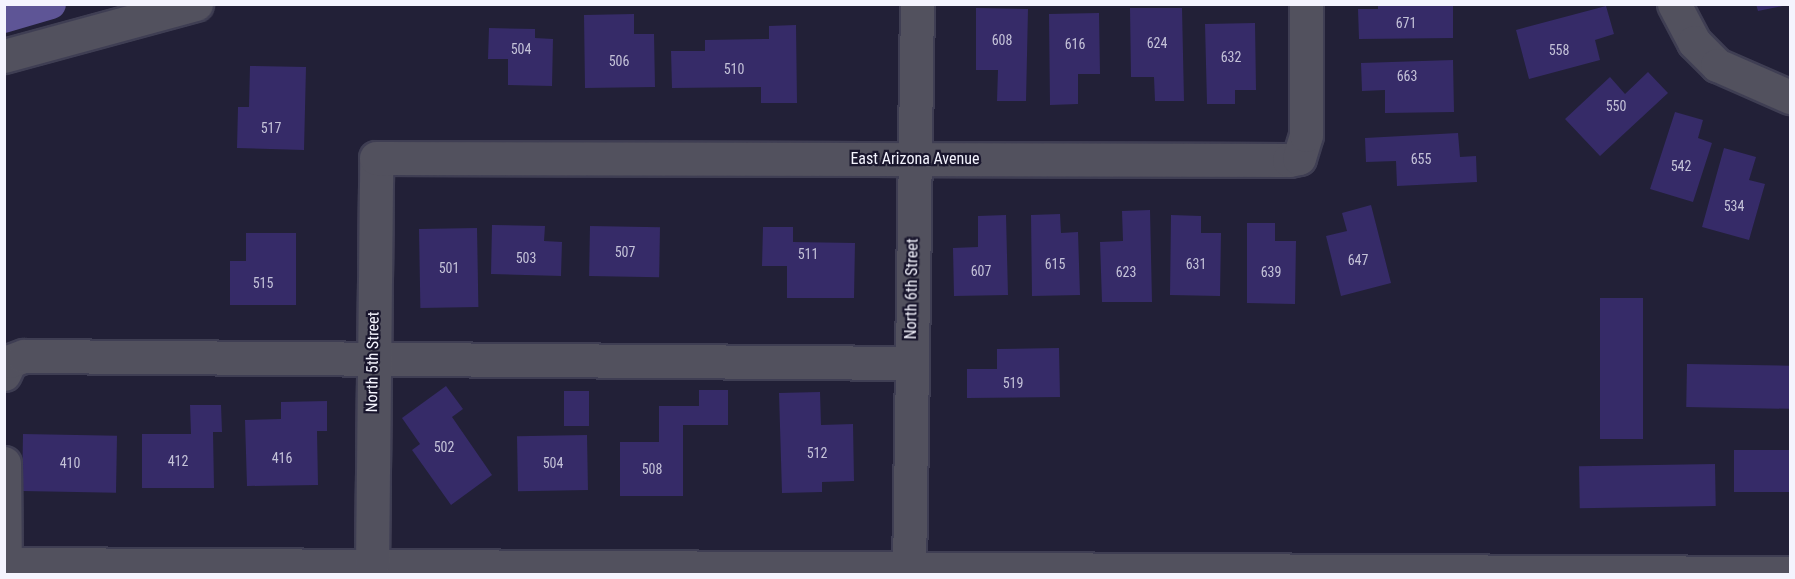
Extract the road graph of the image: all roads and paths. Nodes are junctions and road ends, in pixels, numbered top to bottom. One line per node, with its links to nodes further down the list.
1 (196, 4): 5 (street)
2 (917, 4): 8 (street, North 6th Street)
3 (1306, 4): 8 (street, East Arizona Avenue)
4 (1674, 4): 6 (street)
5 (4, 56)
6 (1791, 97)
7 (376, 158): 8 (street, East Arizona Avenue); 9 (street, North 5th Street)
8 (913, 159): 10 (street, North 6th Street)
9 (373, 358): 10 (street); 11 (street); 14 (street, North 5th Street)
10 (911, 363): 16 (street, North 6th Street)
11 (4, 374)
12 (4, 463): 13 (street)
13 (5, 564): 14 (street); 19 (street)
14 (372, 567): 15 (street)
15 (678, 572): 16 (street)
16 (909, 572): 17 (street)
17 (1147, 573): 20 (street)
18 (1791, 573): 20 (street)
19 (5, 574)
20 (1477, 574)

